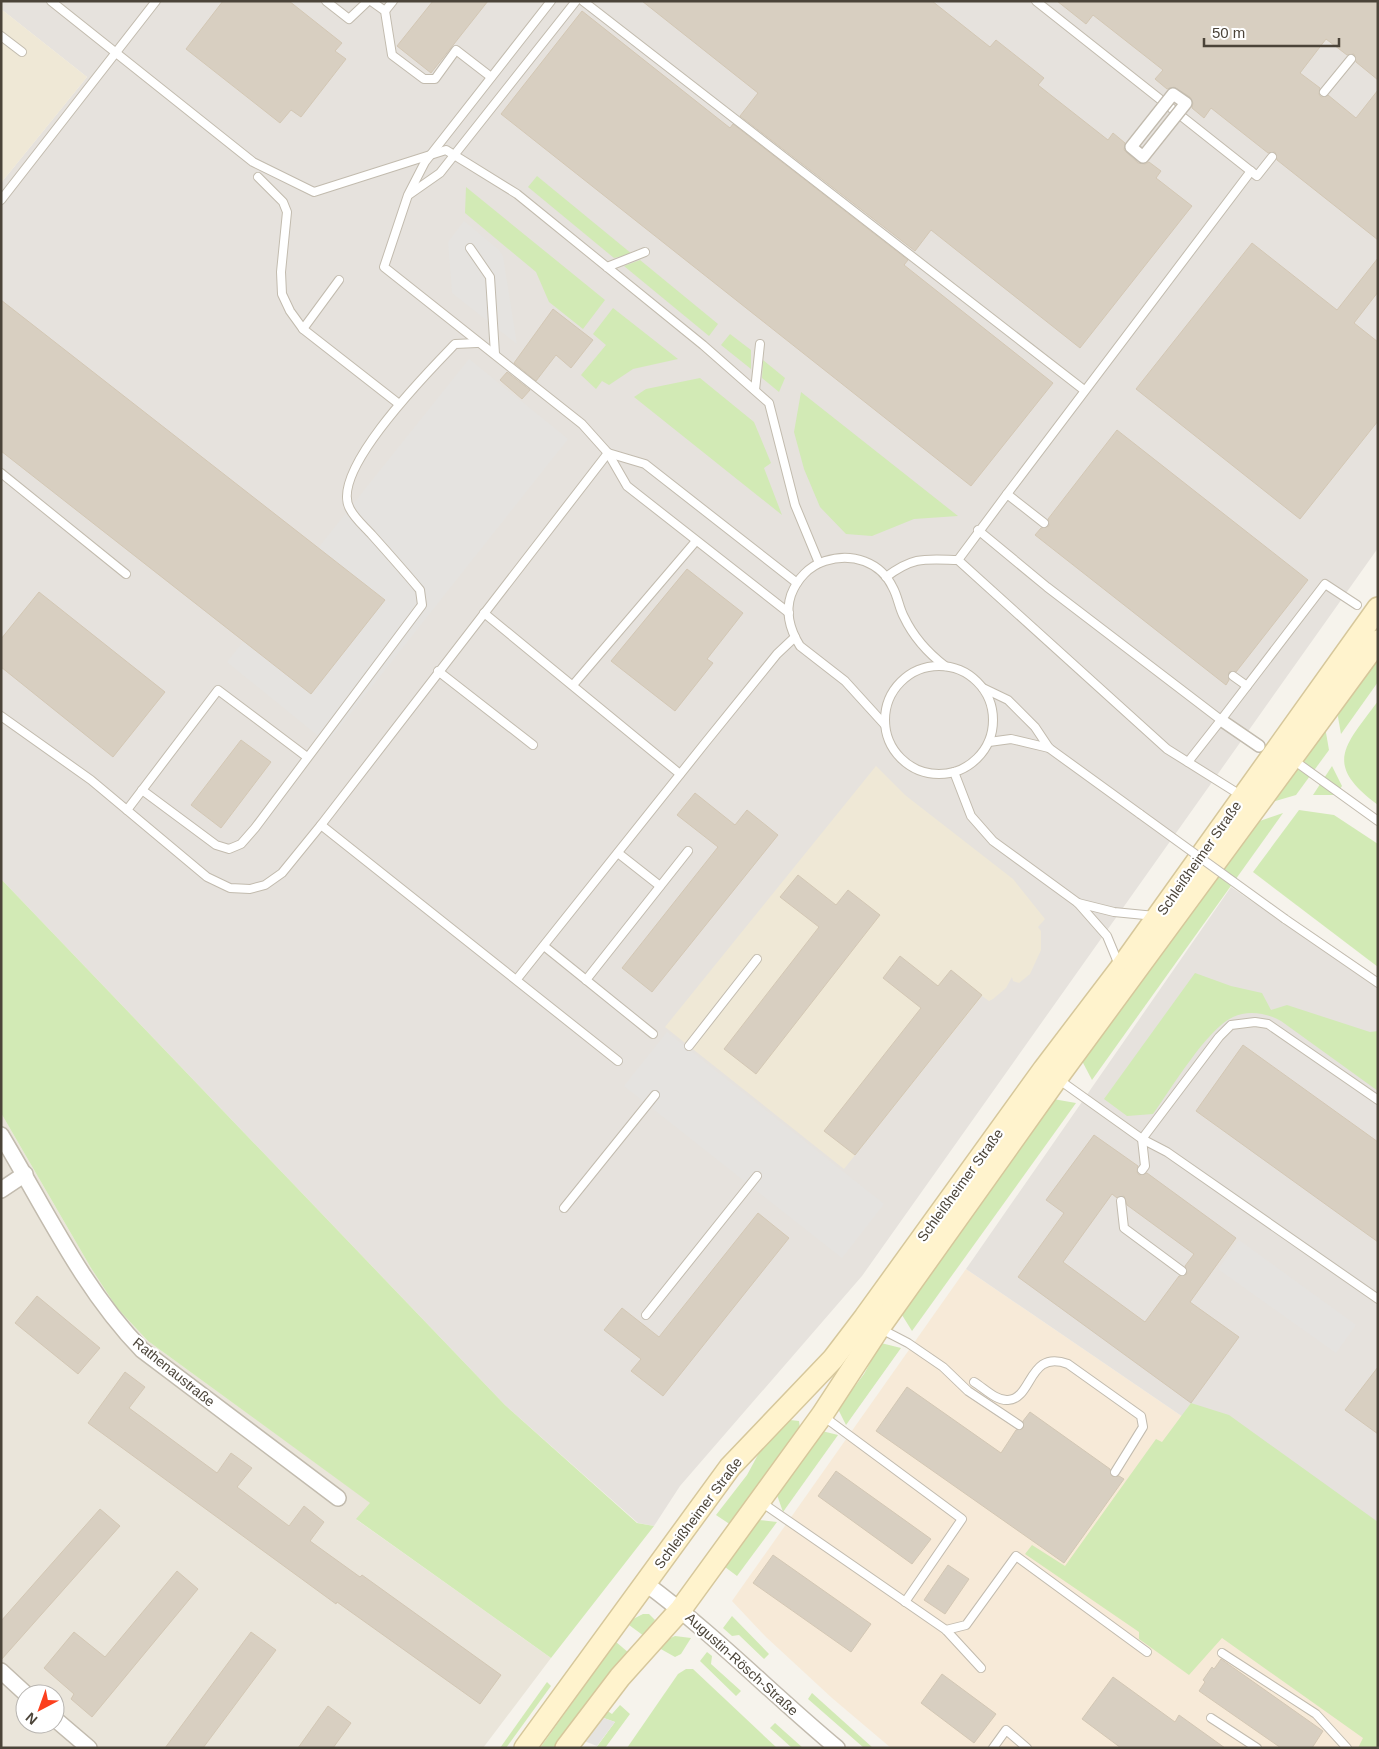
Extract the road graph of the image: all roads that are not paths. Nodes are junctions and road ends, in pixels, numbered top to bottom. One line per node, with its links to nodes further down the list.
1 (51, 1): 13 (lane)
2 (156, 1): 13 (lane)
3 (326, 1): 4 (lane)
4 (369, 1): 10 (lane)
5 (393, 1): 10 (lane)
6 (551, 1): 15 (lane)
7 (576, 1): 21 (lane)
8 (583, 1): 32 (lane)
9 (1036, 1): 19 (lane)
10 (385, 11): 15 (lane)
11 (1, 36): 12 (lane)
12 (22, 52)
13 (116, 52): 22 (lane); 25 (lane)
14 (1351, 59): 16 (lane)
15 (492, 77): 21 (lane)
16 (1324, 92)
17 (1131, 147): 17 (street, bridge)
18 (1272, 157): 19 (lane)
19 (1250, 171): 32 (lane)
20 (258, 177): 27 (lane)
21 (408, 195): 28 (lane)
22 (1, 200)
23 (470, 248): 30 (lane)
24 (645, 252): 25 (lane)
25 (607, 267): 31 (lane)
26 (339, 280): 27 (lane)
27 (303, 329): 33 (lane)
28 (477, 343): 30 (lane); 33 (lane)
29 (760, 344): 31 (lane)
30 (495, 354): 34 (lane)
31 (755, 390): 41 (lane)
32 (1084, 390): 36 (lane)
33 (399, 404): 63 (lane)
34 (608, 453): 39 (lane); 44 (lane); 47 (lane)
35 (1, 472): 42 (lane)
36 (1007, 494): 37 (lane); 38 (lane)
37 (1044, 523)
38 (978, 530): 40 (lane); 57 (lane)
39 (696, 541): 46 (lane); 53 (lane)
40 (958, 560): 43 (lane); 65 (lane)
41 (819, 563): 43 (lane); 44 (lane)
42 (126, 574)
43 (886, 577): 50 (lane)
44 (797, 583): 46 (lane)
45 (1368, 607): 54 (lane); 69 (main road, Schleißheimer Straße)
46 (789, 612): 48 (lane)
47 (484, 613): 51 (lane); 53 (lane)
48 (794, 637): 58 (lane); 67 (lane)
49 (1378, 640): 64 (main road, Schleißheimer Straße)
50 (945, 666): 55 (lane); 58 (lane)
51 (438, 671): 60 (lane); 72 (lane)
52 (1233, 676): 54 (lane)
53 (573, 685): 67 (lane)
54 (1247, 686): 57 (lane)
55 (982, 687): 59 (lane); 62 (lane)
56 (1, 716): 70 (lane)
57 (1221, 720): 61 (street); 65 (lane)
58 (885, 725): 66 (lane)
59 (989, 742): 62 (lane); 66 (lane)
60 (533, 745)
61 (1259, 746)
62 (1049, 748): 83 (lane, bridge)
63 (307, 757): 68 (lane); 68 (lane)
64 (1291, 759): 71 (lane); 87 (main road, Schleißheimer Straße)
65 (1188, 762): 69 (lane)
66 (954, 772): 76 (lane)
67 (680, 774): 74 (lane)
68 (142, 790): 70 (lane)
69 (1242, 796): 77 (main road, Schleißheimer Straße)
70 (127, 810): 72 (lane)
71 (1378, 821)
72 (321, 825): 81 (lane)
73 (688, 851): 75 (lane)
74 (618, 853): 75 (lane); 78 (lane)
75 (660, 886): 82 (lane)
76 (1078, 903): 77 (lane); 80 (lane)
77 (1157, 916): 80 (main road, Schleißheimer Straße)
78 (544, 946): 81 (lane); 82 (lane)
79 (757, 959): 85 (lane)
80 (1120, 969): 87 (main road, Schleißheimer Straße)
81 (517, 980): 86 (lane)
82 (586, 980): 84 (lane)
83 (1378, 983)
84 (652, 1034)
85 (689, 1046)
86 (618, 1061)
87 (1051, 1074): 91 (lane); 101 (main road, Schleißheimer Straße)
88 (655, 1095): 97 (lane)
89 (1378, 1100): 91 (lane)
90 (1, 1135): 93 (street, Rathenaustraße)
91 (1142, 1139): 92 (lane); 99 (lane)
92 (1142, 1170)
93 (24, 1174): 95 (street); 106 (street, Rathenaustraße)
94 (756, 1176): 100 (lane)
95 (1, 1190)
96 (1121, 1201): 98 (lane)
97 (564, 1208)
98 (1182, 1271)
99 (1378, 1299)
100 (646, 1315)
101 (872, 1323): 103 (main road, Schleißheimer Straße); 104 (lane); 108 (main road, Schleißheimer Straße)
102 (974, 1382): 105 (lane)
103 (822, 1415): 107 (main road, Schleißheimer Straße); 109 (lane)
104 (1019, 1425)
105 (1114, 1472)
106 (338, 1498)
107 (759, 1501): 109 (lane); 110 (main road, Schleißheimer Straße)
108 (645, 1583): 110 (street, Augustin-Rösch-Straße); 121 (main road, Schleißheimer Straße)
109 (905, 1602): 111 (lane)
110 (680, 1610): 122 (main road, Schleißheimer Straße); 123 (street, Augustin-Rösch-Straße)
111 (946, 1630): 112 (lane); 114 (lane)
112 (1146, 1652)
113 (1222, 1653): 119 (lane)
114 (981, 1668)
115 (1, 1671): 116 (street)
116 (15, 1684)
117 (1211, 1718): 126 (lane)
118 (65, 1728): 120 (street)
119 (1345, 1747)
120 (89, 1748)
121 (525, 1748)
122 (566, 1748)
123 (837, 1748)
124 (993, 1748): 125 (lane)
125 (1027, 1748)
126 (1257, 1748)

